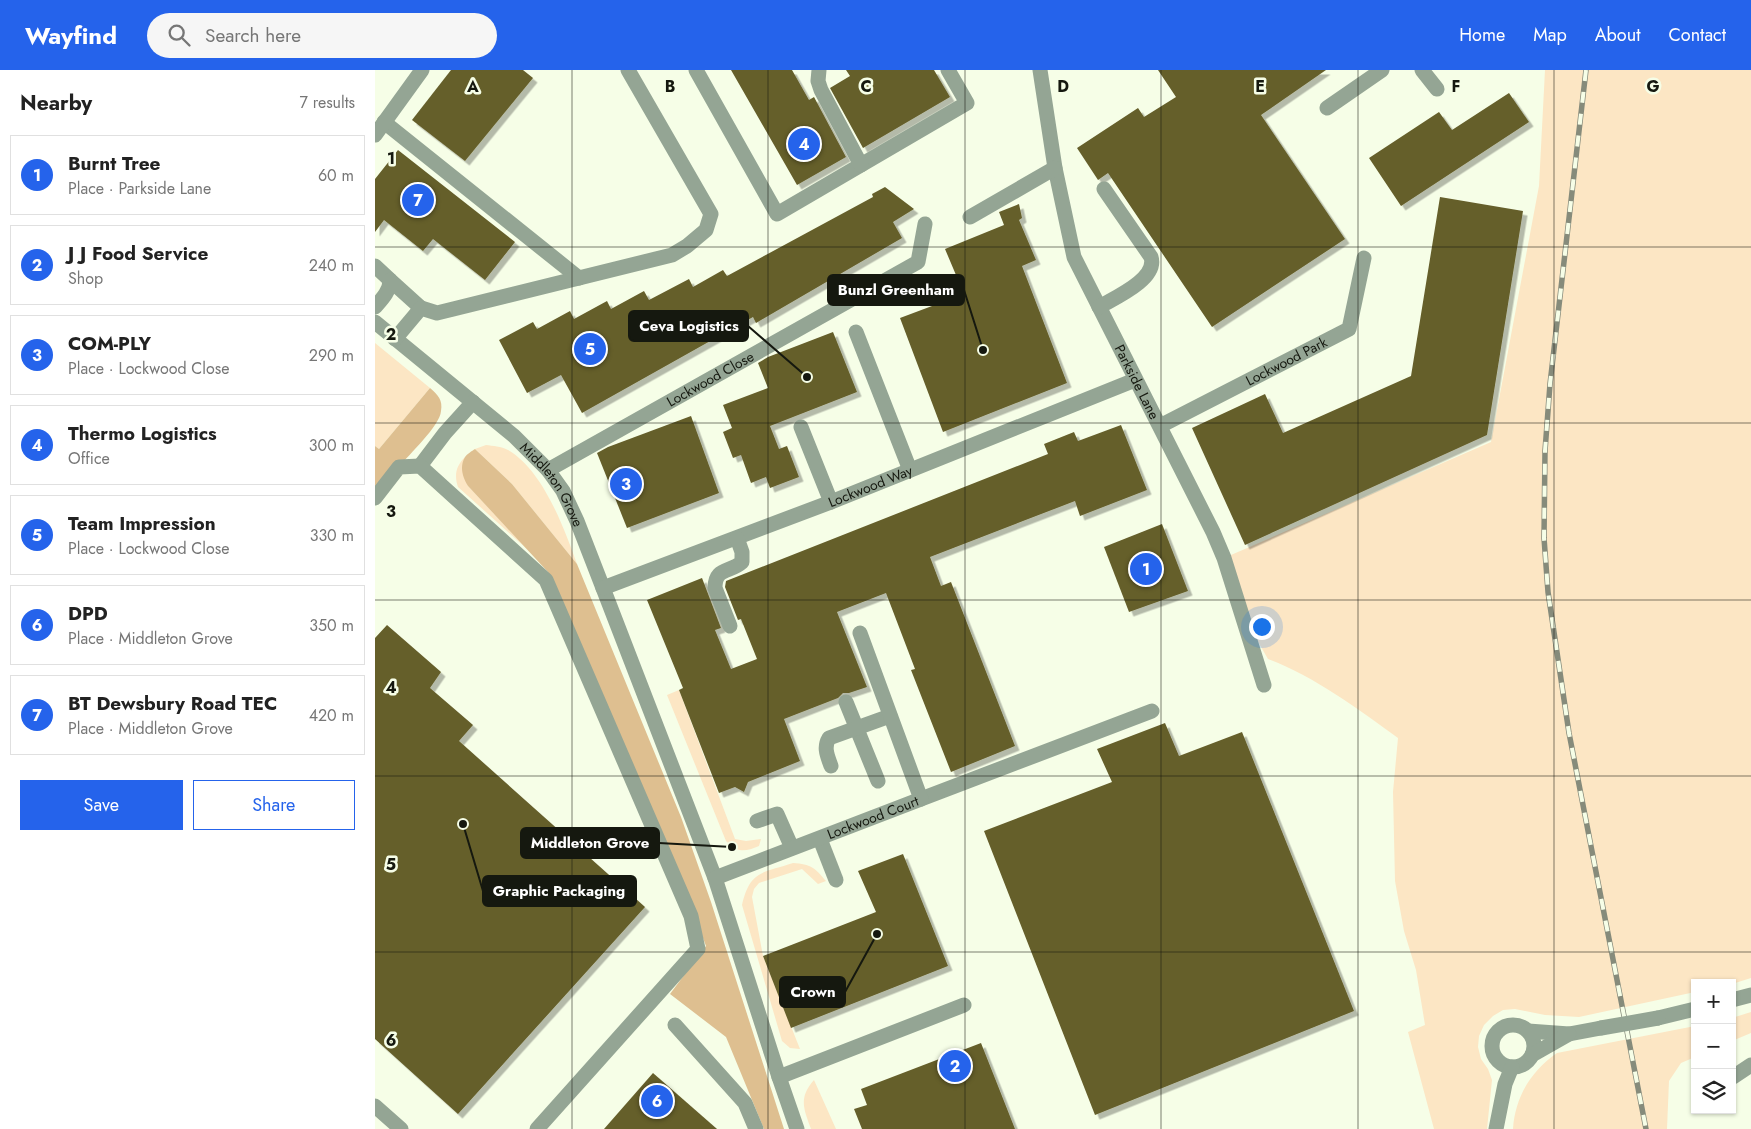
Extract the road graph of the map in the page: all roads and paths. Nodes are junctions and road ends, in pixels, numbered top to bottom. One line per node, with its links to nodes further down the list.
1 (422, 70): 11 (street)
2 (628, 70): 20 (street)
3 (696, 70): 13 (street)
4 (819, 70): 13 (street)
5 (948, 70): 13 (street)
6 (1040, 70): 14 (street, Parkside Lane)
7 (1382, 70): 10 (street)
8 (1422, 70): 9 (street)
9 (1437, 89)
10 (1327, 108)
11 (384, 122): 12 (street); 20 (street)
12 (375, 135)
13 (861, 165)
14 (1055, 168): 16 (street); 23 (street, Parkside Lane)
15 (1105, 189): 23 (street)
16 (970, 217)
17 (925, 224): 33 (street, Lockwood Close)
18 (1364, 258): 30 (street, Lockwood Park)
19 (375, 266): 21 (street)
20 (579, 278): 24 (street)
21 (390, 280): 22 (street); 24 (street)
22 (375, 307)
23 (1099, 307): 28 (street, Parkside Lane)
24 (421, 308): 27 (street)
25 (375, 322): 27 (street, Middleton Grove)
26 (856, 332): 34 (street)
27 (395, 340): 29 (street, Middleton Grove)
28 (1135, 380): 30 (street, Parkside Lane); 34 (street, Lockwood Way)
29 (473, 402): 32 (street); 33 (street, Middleton Grove)
30 (1160, 426): 41 (street, Parkside Lane)
31 (801, 427): 36 (street)
32 (420, 466): 35 (street); 68 (street)
33 (548, 470): 38 (street, Middleton Grove)
34 (910, 470): 36 (street, Lockwood Way)
35 (375, 498)
36 (831, 502): 37 (street, Lockwood Way)
37 (737, 538): 38 (street, Lockwood Way); 39 (street)
38 (603, 588): 52 (street, Middleton Grove)
39 (730, 626)
40 (860, 633): 44 (street, Lockwood Court)
41 (1264, 685)
42 (846, 702): 45 (street)
43 (1152, 711): 48 (street)
44 (890, 716): 45 (street); 48 (street, Lockwood Court)
45 (857, 728): 46 (street); 47 (street)
46 (831, 766)
47 (878, 781)
48 (921, 799): 50 (street, Lockwood Court)
49 (757, 821): 51 (street)
50 (820, 839): 51 (street, Lockwood Court); 53 (street)
51 (792, 848): 52 (street, Lockwood Court)
52 (715, 878): 65 (street, Middleton Grove)
53 (836, 880)
54 (1751, 995): 55 (street)
55 (1736, 999)
56 (964, 1005): 65 (street)
57 (1691, 1010): 60 (street, bridge)
58 (675, 1025): 69 (street)
59 (1528, 1031): 60 (street); 61 (street); 63 (street)
60 (1569, 1034): 61 (street)
61 (1532, 1055): 63 (street)
62 (1751, 1065): 64 (street)
63 (1512, 1067): 71 (street)
64 (1736, 1075)
65 (779, 1077): 70 (street, Middleton Grove)
66 (375, 1106): 67 (street)
67 (401, 1129)
68 (537, 1129)
69 (756, 1129)
70 (797, 1129)
71 (1496, 1129)

